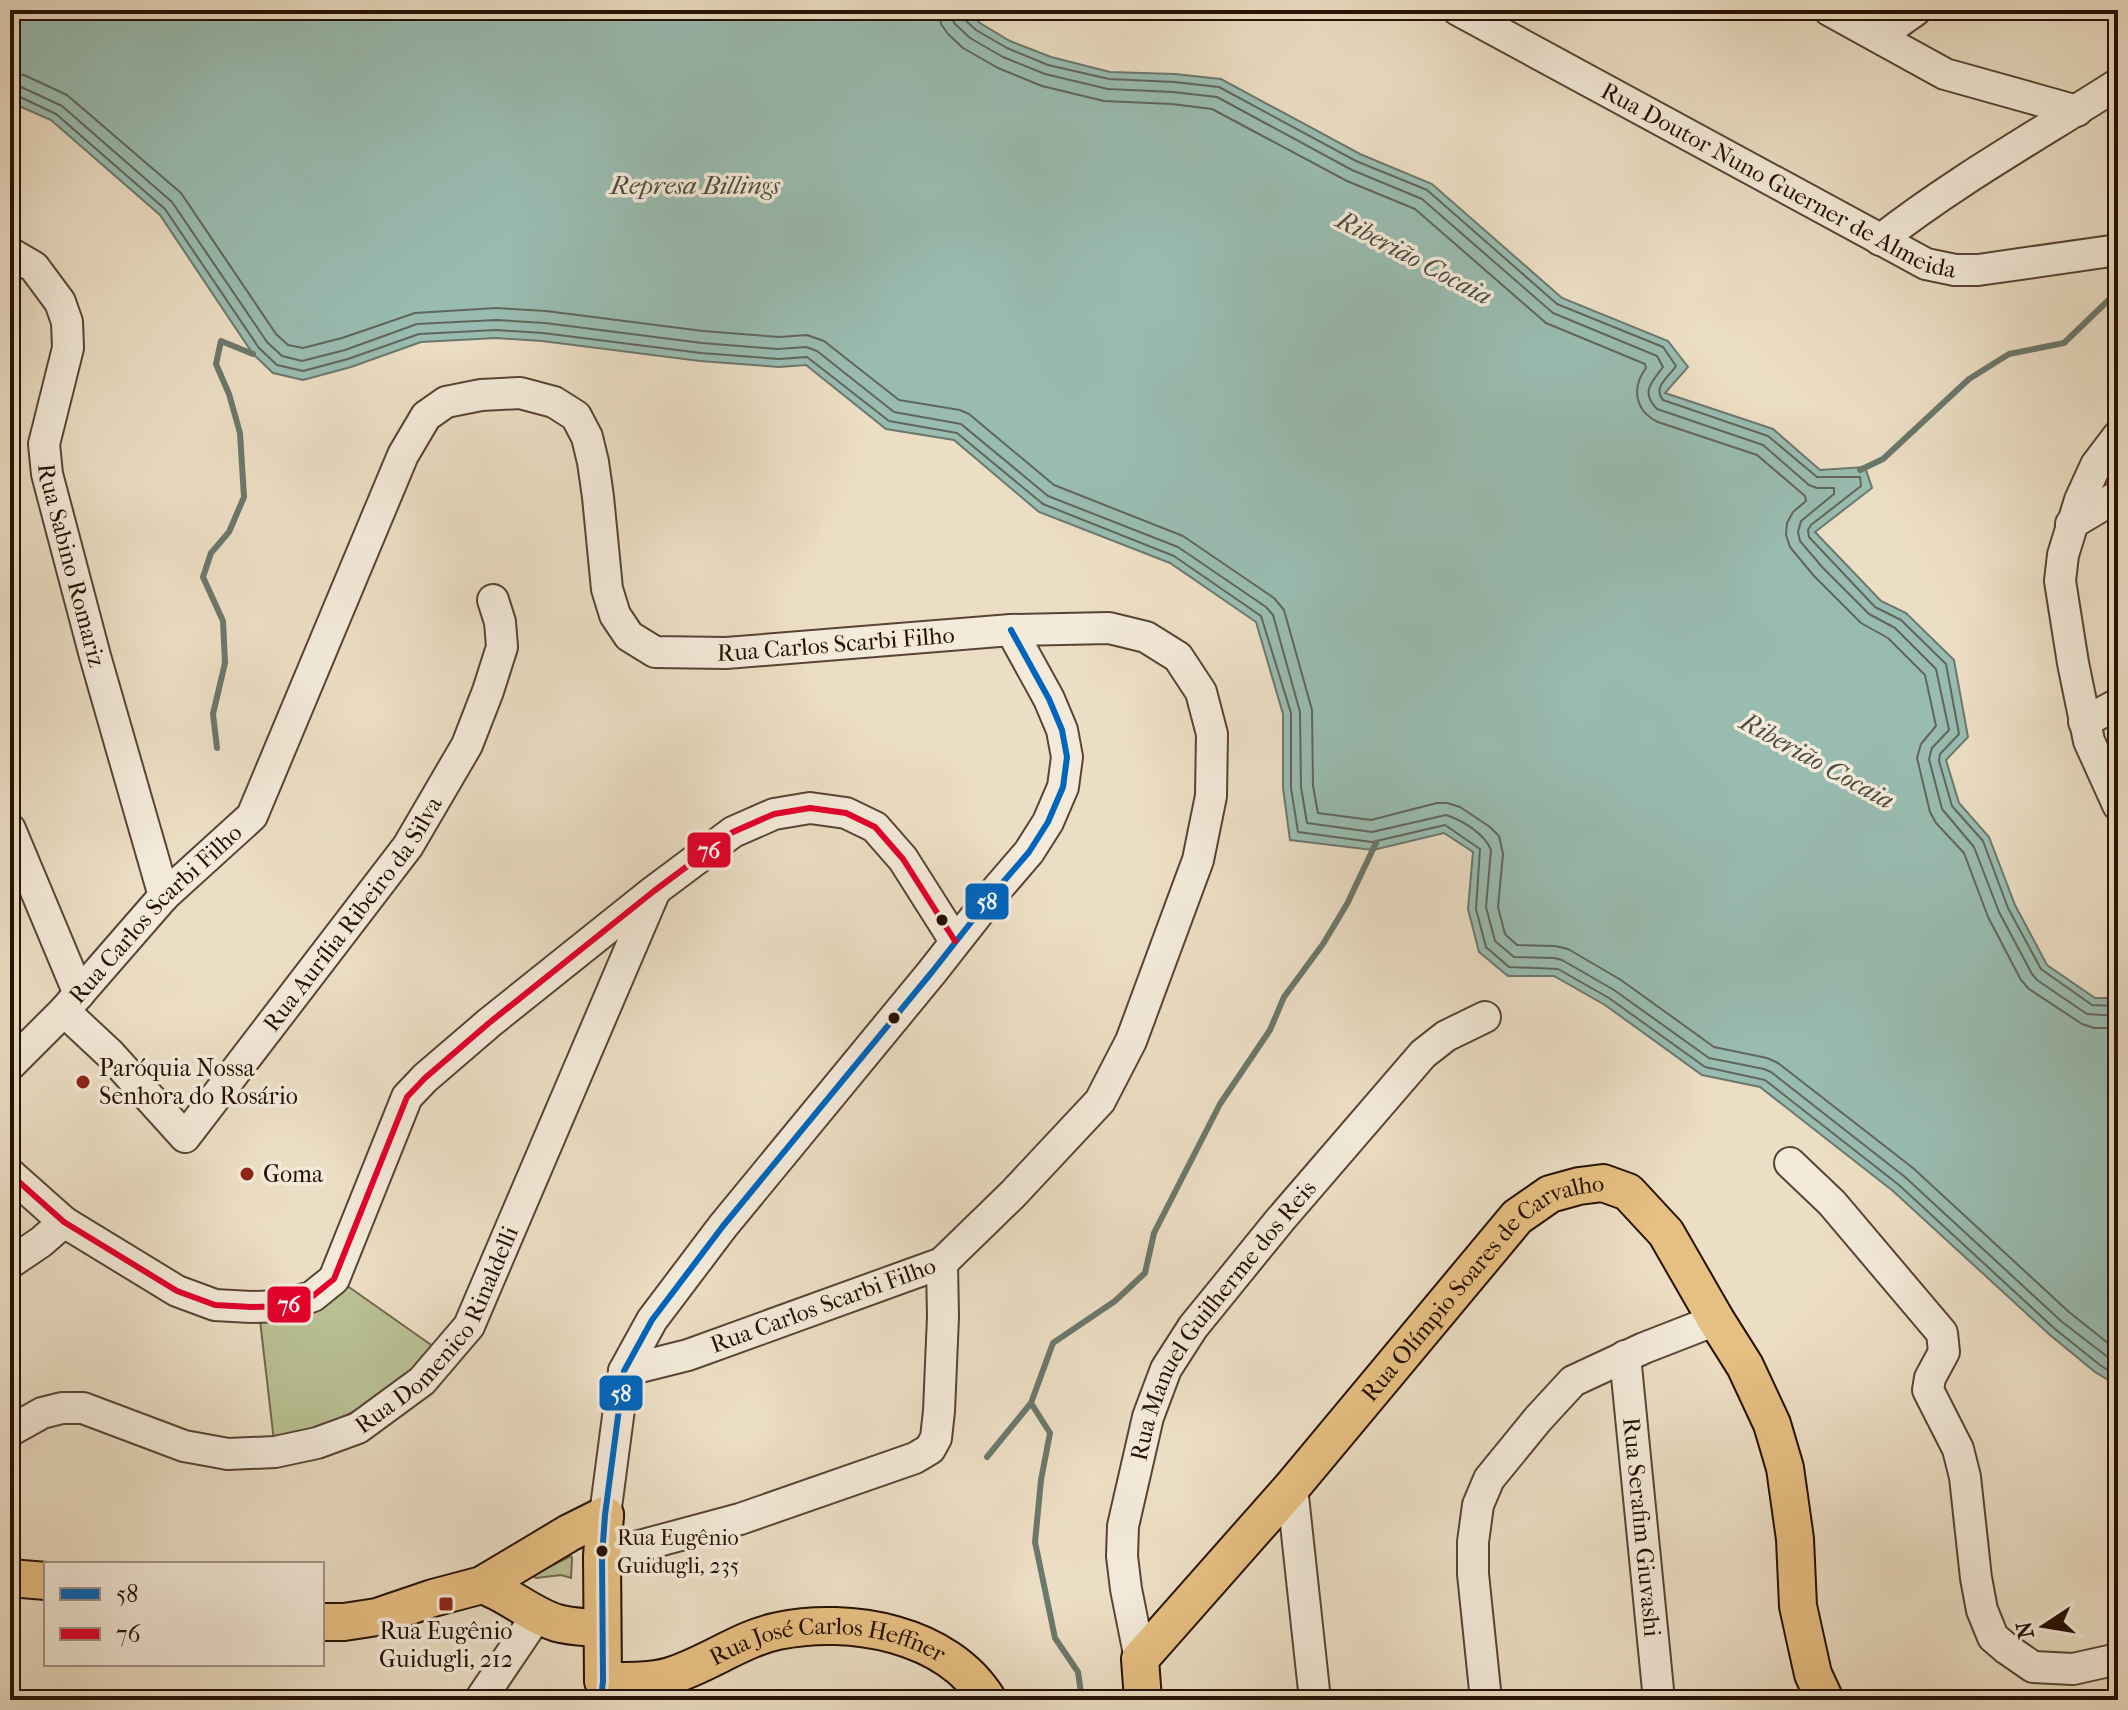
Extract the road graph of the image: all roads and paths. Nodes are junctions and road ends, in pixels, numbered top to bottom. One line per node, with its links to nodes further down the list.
1 (1458, 10): 7 (street, Rua Doutor Nuno Guerner de Almeida)
2 (1829, 10): 4 (street)
3 (1916, 10): 4 (street)
4 (1879, 36): 6 (street)
5 (2118, 84): 6 (street)
6 (2077, 111): 7 (street)
7 (1880, 240): 8 (street, Rua Doutor Nuno Guerner de Almeida)
8 (2118, 250)
9 (10, 253): 20 (street, Rua Sabino Romariz)
10 (2118, 436): 12 (street)
11 (2118, 496): 12 (street)
12 (2071, 524): 16 (street)
13 (493, 600): 22 (street, Rua Aurília Ribeiro da Silva)
14 (1011, 630): 20 (street, Rua Carlos Scarbi Filho); 21 (street); 29 (street, Rua Carlos Scarbi Filho)
15 (2118, 704): 16 (street)
16 (2084, 722): 17 (street)
17 (2118, 805)
18 (10, 829): 22 (street)
19 (654, 891): 21 (street); 27 (street); 33 (street, Rua Domenico Rinaldelli)
20 (164, 896): 22 (street, Rua Carlos Scarbi Filho)
21 (955, 941): 32 (street)
22 (72, 1003): 24 (street, Rua Carlos Scarbi Filho)
23 (1485, 1017): 43 (street, Rua Manuel Guilherme dos Reis)
24 (10, 1065)
25 (1790, 1163): 44 (street)
26 (10, 1174): 27 (street)
27 (64, 1222): 28 (street)
28 (10, 1263)
29 (942, 1263): 32 (street, Rua Carlos Scarbi Filho); 36 (street)
30 (1716, 1320): 31 (street); 34 (main road, Rua Olímpio Soares de Carvalho); 52 (main road, Rua Olímpio Soares de Carvalho)
31 (1625, 1356): 50 (street); 51 (street, Rua Serafim Giuvashi)
32 (624, 1371): 35 (street)
33 (10, 1431)
34 (1292, 1487): 43 (main road, Rua Olímpio Soares de Carvalho); 49 (street)
35 (605, 1515): 36 (main road); 39 (main road)
36 (602, 1556): 42 (main road)
37 (10, 1578): 38 (main road)
38 (44, 1581)
39 (482, 1585): 40 (main road); 41 (main road)
40 (538, 1614): 42 (main road); 46 (street)
41 (324, 1622)
42 (602, 1629): 45 (main road)
43 (1140, 1659): 48 (main road, Rua Manuel Guilherme dos Reis)
44 (2118, 1659)
45 (602, 1690): 47 (main road, Rua José Carlos Heffner)
46 (480, 1700)
47 (988, 1700)
48 (1143, 1700)
49 (1315, 1700)
50 (1486, 1700)
51 (1659, 1700)
52 (1825, 1700)

